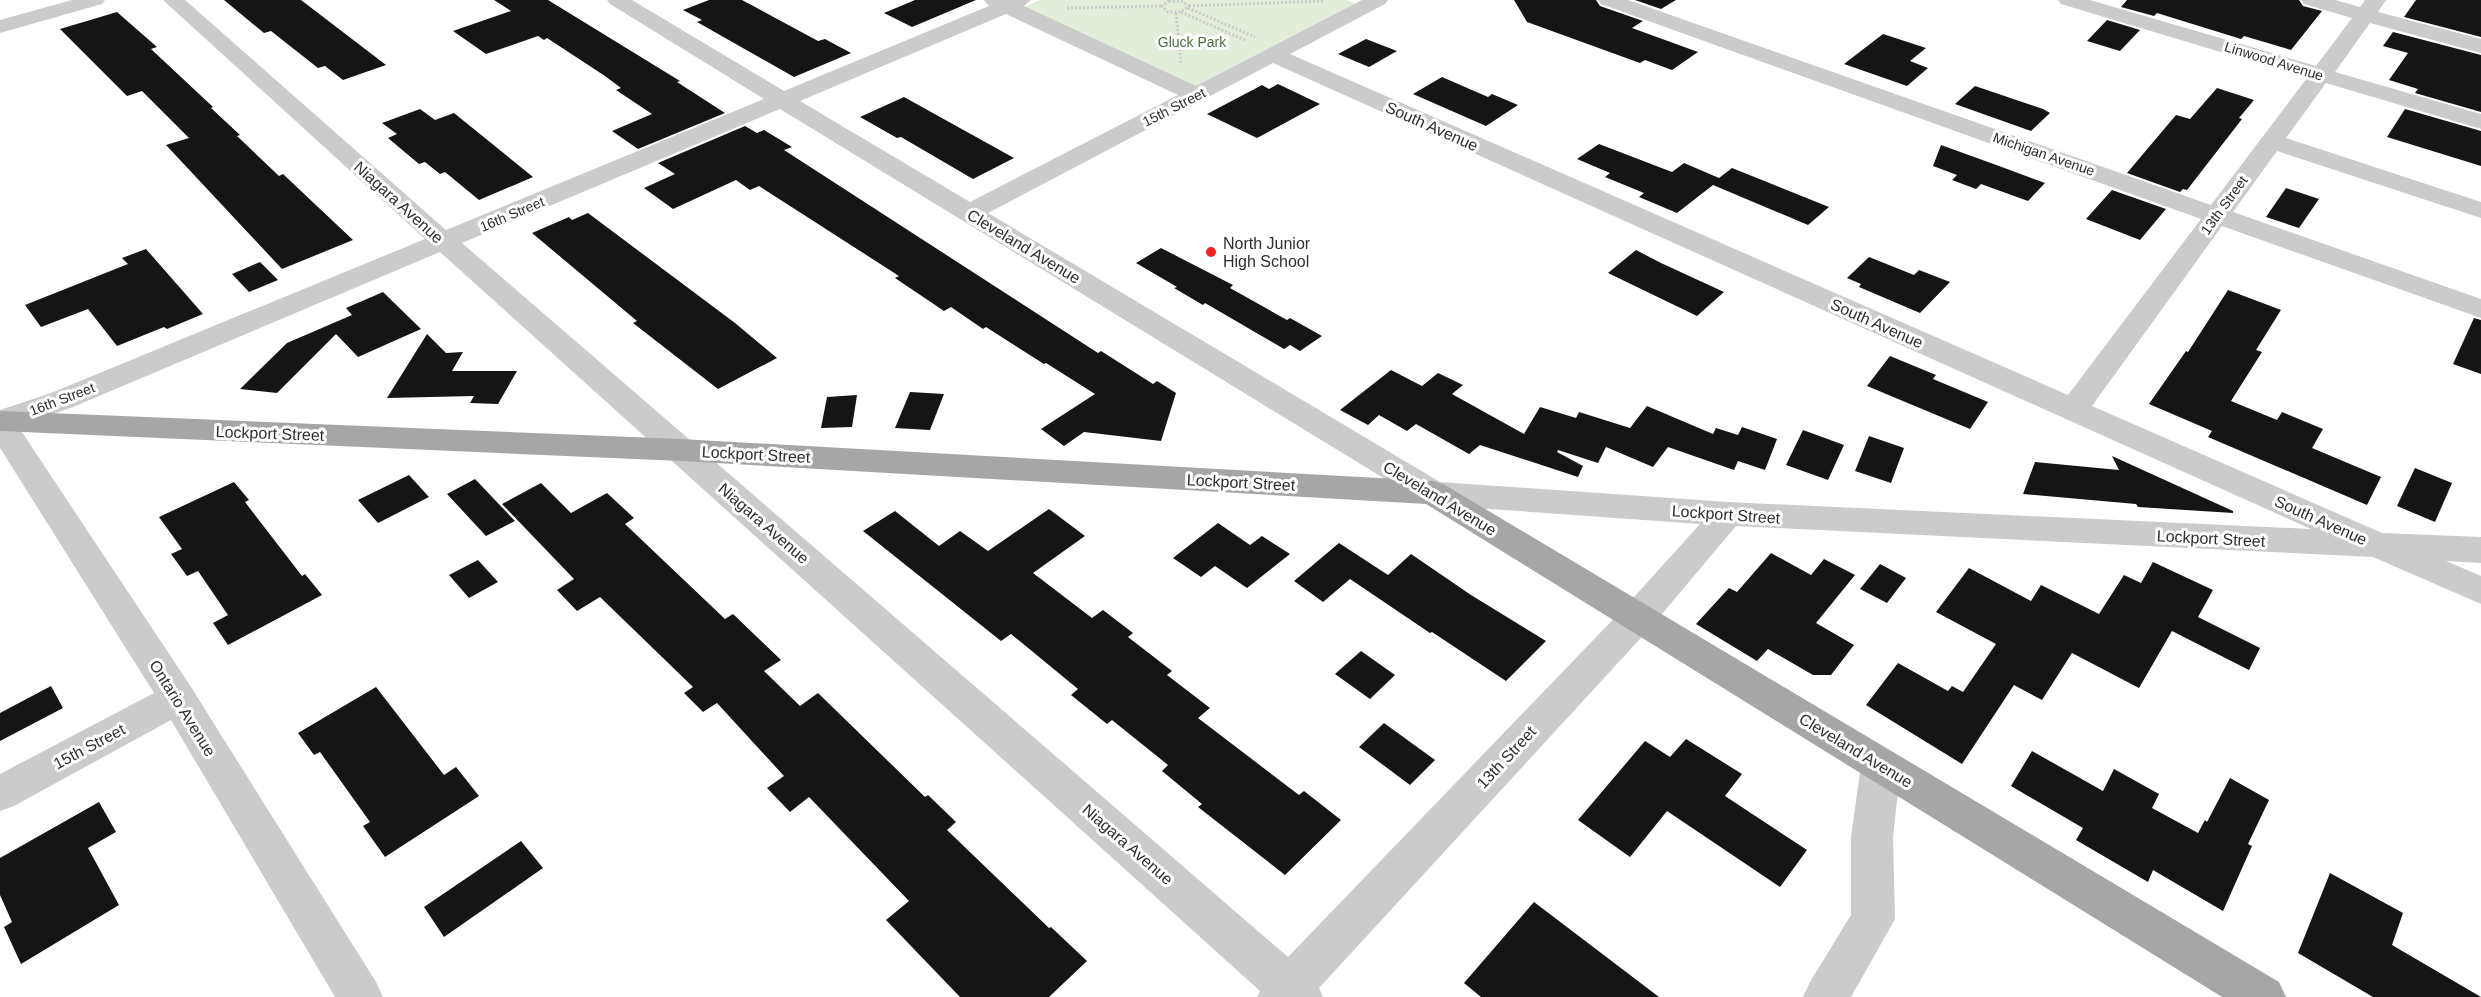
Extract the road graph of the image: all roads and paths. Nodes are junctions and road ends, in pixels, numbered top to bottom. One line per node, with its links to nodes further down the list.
1 (95, 0): 17 (street)
2 (173, 0): 29 (street, Niagara Avenue)
3 (616, 0): 23 (street, Cleveland Avenue)
4 (1177, 0): 11 (path); 12 (path)
5 (1376, 0): 18 (street, 15th Street)
6 (1608, 0): 28 (street, Michigan Avenue)
7 (2068, 0): 21 (street, Linwood Avenue)
8 (2311, 0): 13 (street)
9 (1329, 1): 12 (path)
10 (1007, 2): 22 (street); 23 (street, 16th Street)
11 (1162, 6): 14 (path); 16 (path)
12 (1189, 7): 15 (path); 18 (path)
13 (2370, 7): 19 (street); 21 (street, 13th Street)
14 (1068, 8)
15 (1181, 12): 16 (path); 18 (path)
16 (1176, 13): 20 (path)
17 (0, 27)
18 (1259, 45): 22 (street, 15th Street); 31 (street, South Avenue)
19 (2481, 46)
20 (1181, 63)
21 (2319, 75): 24 (street, Linwood Avenue); 25 (street, 13th Street)
22 (1197, 95): 27 (street, 15th Street)
23 (783, 100): 27 (street, Cleveland Avenue); 29 (street, 16th Street)
24 (2481, 122)
25 (2271, 141): 26 (street); 28 (street, 13th Street)
26 (2481, 210)
27 (968, 213): 34 (street, Cleveland Avenue)
28 (2216, 215): 30 (street, Michigan Avenue); 31 (street, 13th Street)
29 (444, 242): 32 (street, 16th Street); 33 (street, Niagara Avenue)
30 (2481, 309)
31 (2073, 410): 36 (street, South Avenue)
32 (0, 422): 33 (main road, Lockport Street); 40 (street, Ontario Avenue)
33 (681, 450): 34 (main road, Lockport Street); 43 (street, Niagara Avenue)
34 (1433, 493): 35 (street, Lockport Street); 39 (main road, Cleveland Avenue)
35 (1728, 514): 36 (street, Lockport Street); 39 (street, 13th Street)
36 (2382, 547): 37 (street, Lockport Street); 38 (street, South Avenue)
37 (2481, 550)
38 (2481, 591)
39 (1638, 617): 41 (main road, Cleveland Avenue); 43 (street, 13th Street)
40 (178, 698): 42 (street, 15th Street); 44 (street, Ontario Avenue)
41 (1881, 765): 45 (street); 46 (main road, Cleveland Avenue)
42 (0, 794)
43 (1290, 994)
44 (360, 997)
45 (1826, 997)
46 (2263, 997)

